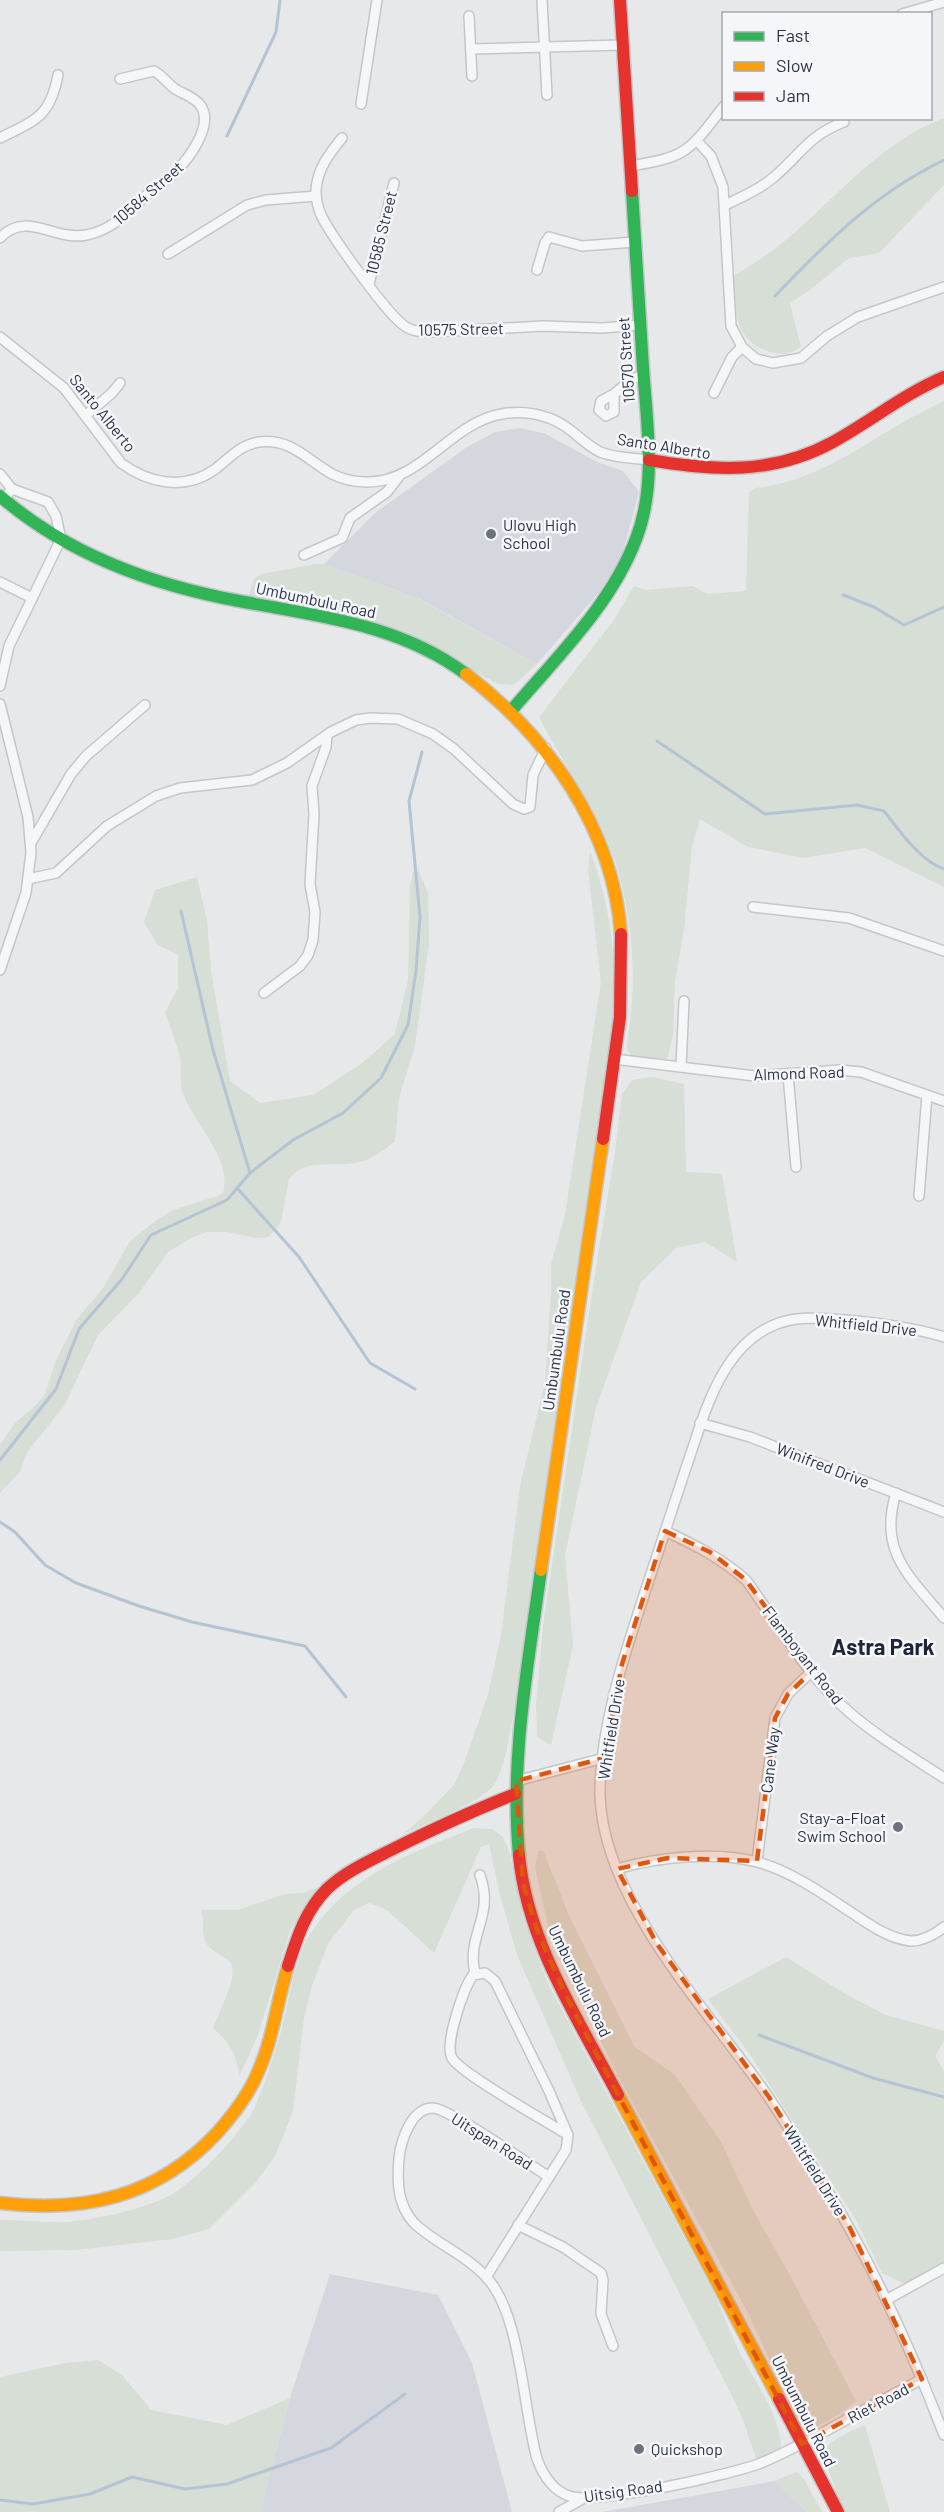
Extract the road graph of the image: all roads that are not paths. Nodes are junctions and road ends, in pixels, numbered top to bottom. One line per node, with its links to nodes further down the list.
1 (377, 0): 14 (street)
2 (542, 0): 8 (street)
3 (620, 0): 7 (main road, 10570 Street)
4 (944, 2): 5 (street)
5 (909, 12)
6 (469, 16): 9 (street)
7 (623, 45): 8 (street); 20 (main road, 10570 Street)
8 (544, 47): 9 (street); 13 (street)
9 (471, 49): 11 (street)
10 (57, 75): 17 (street)
11 (472, 76)
12 (120, 79): 24 (street, 10584 Street)
13 (547, 95)
14 (361, 105)
15 (722, 107): 19 (street)
16 (844, 122): 23 (street)
17 (0, 138)
18 (342, 138): 22 (street)
19 (697, 141): 20 (street); 23 (street)
20 (630, 166): 25 (main road, 10570 Street)
21 (394, 183): 28 (street, 10585 Street)
22 (316, 196): 26 (street); 28 (street, 10575 Street)
23 (725, 205): 32 (street)
24 (0, 238)
25 (635, 243): 27 (street); 30 (main road, 10570 Street)
26 (168, 254)
27 (537, 270)
28 (369, 284): 30 (street, 10575 Street)
29 (944, 287): 32 (street)
30 (640, 325): 33 (main road, 10570 Street)
31 (0, 337): 38 (street, Santo Alberto)
32 (742, 347): 36 (street)
33 (644, 374): 37 (street); 39 (main road, 10570 Street)
34 (944, 377): 39 (main road, Santo Alberto)
35 (120, 383): 38 (street)
36 (714, 393)
37 (614, 394)
38 (86, 415): 41 (street, Santo Alberto)
39 (649, 460): 41 (street, Santo Alberto); 51 (main road, 10570 Street)
40 (0, 474): 42 (street)
41 (401, 474): 45 (street)
42 (12, 489): 43 (street); 44 (street)
43 (2, 498): 44 (main road, Umbumbulu Road)
44 (61, 539): 47 (street); 51 (main road, Umbumbulu Road)
45 (304, 555)
46 (0, 582): 47 (street)
47 (32, 598): 48 (street)
48 (0, 686)
49 (0, 704): 54 (street)
50 (145, 705): 54 (street)
51 (511, 711): 53 (main road, Umbumbulu Road)
52 (327, 735): 53 (street); 55 (street); 59 (street)
53 (546, 748): 61 (main road, Umbumbulu Road)
54 (31, 843): 55 (street)
55 (28, 879): 58 (street)
56 (753, 907): 57 (street)
57 (944, 951)
58 (0, 970)
59 (264, 993)
60 (684, 1001): 62 (street)
61 (614, 1059): 62 (street, Almond Road); 77 (main road, Umbumbulu Road)
62 (681, 1067): 63 (street, Almond Road)
63 (789, 1074): 64 (street, Almond Road); 66 (street)
64 (927, 1095): 65 (street, Almond Road); 67 (street)
65 (944, 1101)
66 (796, 1167)
67 (919, 1196)
68 (944, 1336): 69 (street, Whitfield Drive)
69 (700, 1423): 70 (street, Winifred Drive); 72 (street, Whitfield Drive)
70 (896, 1493): 71 (street, Winifred Drive); 73 (street)
71 (944, 1512)
72 (665, 1531): 74 (street, Flamboyant Road); 75 (street, Whitfield Drive)
73 (944, 1618)
74 (812, 1671): 76 (street, Flamboyant Road); 79 (street, Cane Way)
75 (604, 1758): 77 (street); 80 (street, Whitfield Drive)
76 (944, 1778)
77 (516, 1781): 78 (main road, Umbumbulu Road)
78 (515, 1794): 86 (main road); 95 (main road, Umbumbulu Road)
79 (757, 1861): 80 (street); 82 (street)
80 (617, 1869): 90 (street, Whitfield Drive)
81 (480, 1875): 83 (street)
82 (944, 1928)
83 (475, 1973): 84 (street); 84 (street)
84 (568, 2135): 85 (street, Uitspan Road)
85 (549, 2177): 87 (street); 89 (street, Uitspan Road)
86 (0, 2203)
87 (518, 2225): 89 (street); 92 (street)
88 (944, 2268): 90 (street)
89 (486, 2277): 91 (street, Uitspan Road)
90 (886, 2300): 93 (street, Whitfield Drive)
91 (505, 2309): 96 (street, Uitsig Road)
92 (613, 2346)
93 (922, 2379): 94 (street, Whitfield Drive); 95 (street, Riet Road)
94 (944, 2435)
95 (801, 2444): 96 (street, Uitsig Road); 98 (main road, Umbumbulu Road)
96 (584, 2498): 97 (street)
97 (559, 2512)
98 (838, 2512)

